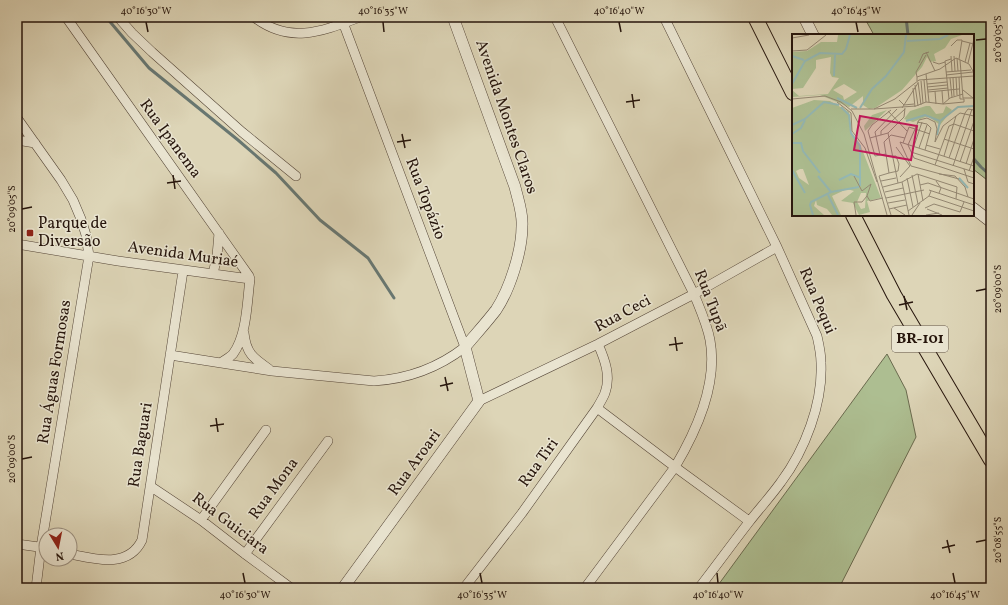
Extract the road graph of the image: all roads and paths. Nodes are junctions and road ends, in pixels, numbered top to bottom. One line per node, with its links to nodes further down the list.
1 (66, 17): 20 (street, Rua Ipanema)
2 (118, 17): 16 (street)
3 (254, 17): 10 (street)
4 (360, 17): 10 (street)
5 (555, 17): 27 (street, Rua Tupã)
6 (664, 17): 22 (street, Rua Pequi)
7 (755, 17): 12 (main road)
8 (804, 17): 11 (street)
9 (455, 18): 30 (street, Avenida Montes Claros)
10 (342, 20): 30 (street, Rua Topázio)
11 (812, 34)
12 (792, 91)
13 (17, 118): 15 (street, Rua Águas Formosas)
14 (17, 140): 15 (street)
15 (35, 143): 23 (street, Rua Águas Formosas)
16 (296, 176)
17 (974, 209): 19 (street)
18 (854, 216): 38 (main road, BR-101)
19 (991, 222)
20 (219, 232): 25 (street); 26 (street, Rua Ipanema)
21 (17, 244): 23 (street, Avenida Muriaé)
22 (777, 246): 27 (street, Rua Ceci); 42 (street, Rua Pequi)
23 (89, 256): 24 (street, Avenida Muriaé); 43 (street, Rua Águas Formosas)
24 (183, 271): 25 (street, Avenida Muriaé); 31 (street, Rua Baguari)
25 (213, 274): 26 (street, Avenida Muriaé)
26 (250, 279): 28 (street)
27 (694, 294): 29 (street, Rua Ceci); 39 (street, Rua Tupã)
28 (243, 331): 32 (street); 33 (street)
29 (598, 344): 34 (street, Rua Ceci); 35 (street, Rua Tiri)
30 (465, 347): 33 (street, Avenida Montes Claros); 34 (street)
31 (170, 355): 32 (street); 40 (street, Rua Baguari)
32 (220, 363): 33 (street, Avenida Montes Claros)
33 (272, 371)
34 (479, 401): 51 (street, Rua Aroari)
35 (597, 408): 39 (street); 52 (street, Rua Tiri)
36 (266, 430): 41 (street)
37 (328, 441): 46 (street, Rua Mona)
38 (991, 460)
39 (675, 467): 42 (street); 53 (street, Rua Tupã)
40 (150, 486): 41 (street, Rua Guiciara); 47 (street, Rua Baguari)
41 (201, 520): 46 (street, Rua Guiciara)
42 (749, 521): 54 (street, Rua Pequi)
43 (47, 527)
44 (17, 544): 45 (street)
45 (38, 547)
46 (245, 554): 50 (street, Rua Guiciara)
47 (78, 556)
48 (40, 567): 49 (street, Rua Águas Formosas)
49 (36, 588)
50 (291, 588)
51 (343, 588)
52 (464, 588)
53 (585, 588)
54 (699, 588)

